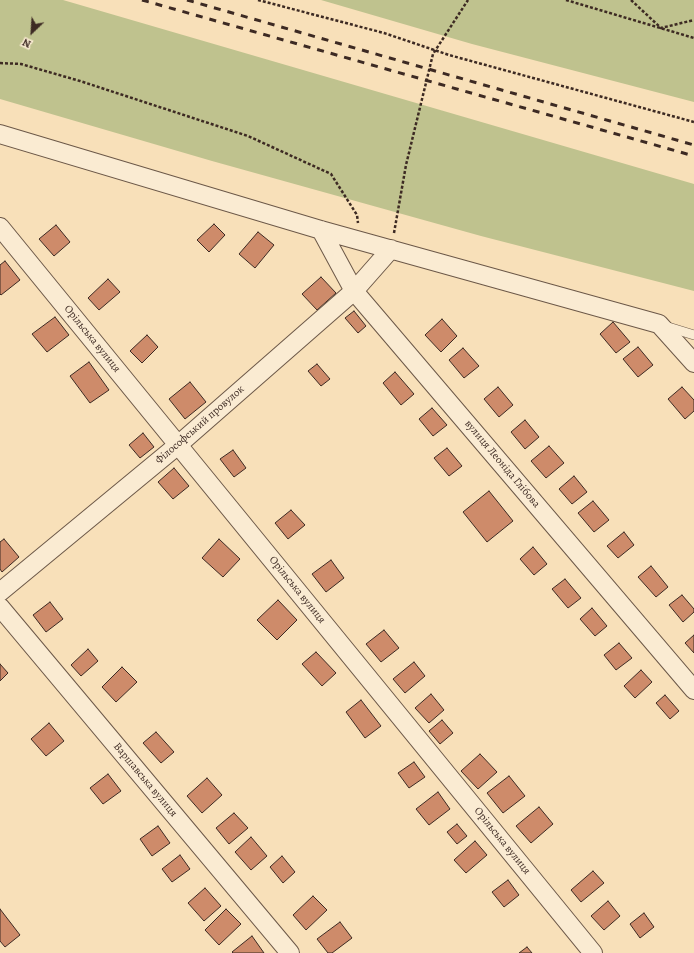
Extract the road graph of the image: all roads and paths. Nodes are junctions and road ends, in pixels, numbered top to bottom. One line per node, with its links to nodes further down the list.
1 (258, 0): 8 (path)
2 (468, 0): 8 (path)
3 (566, 0): 6 (path)
4 (632, 0): 6 (path)
5 (694, 20): 6 (path)
6 (662, 28): 7 (path)
7 (694, 38)
8 (435, 51): 10 (path); 15 (path)
9 (0, 62): 14 (path)
10 (694, 122)
11 (0, 134): 13 (street)
12 (0, 227): 20 (street, Орільська вулиця)
13 (321, 230): 14 (street); 16 (street, вулиця Леоніда Глібова)
14 (361, 241): 15 (street)
15 (391, 249): 16 (street, Філософський провулок); 17 (street)
16 (354, 291): 20 (street, Філософський провулок); 23 (street, вулиця Леоніда Глібова)
17 (659, 324): 18 (lane); 19 (street)
18 (694, 335)
19 (694, 363)
20 (178, 445): 21 (street, Філософський провулок); 25 (street, Орільська вулиця)
21 (0, 592)
22 (0, 607): 24 (street, Варшавська вулиця)
23 (694, 690)
24 (290, 953)
25 (594, 953)

